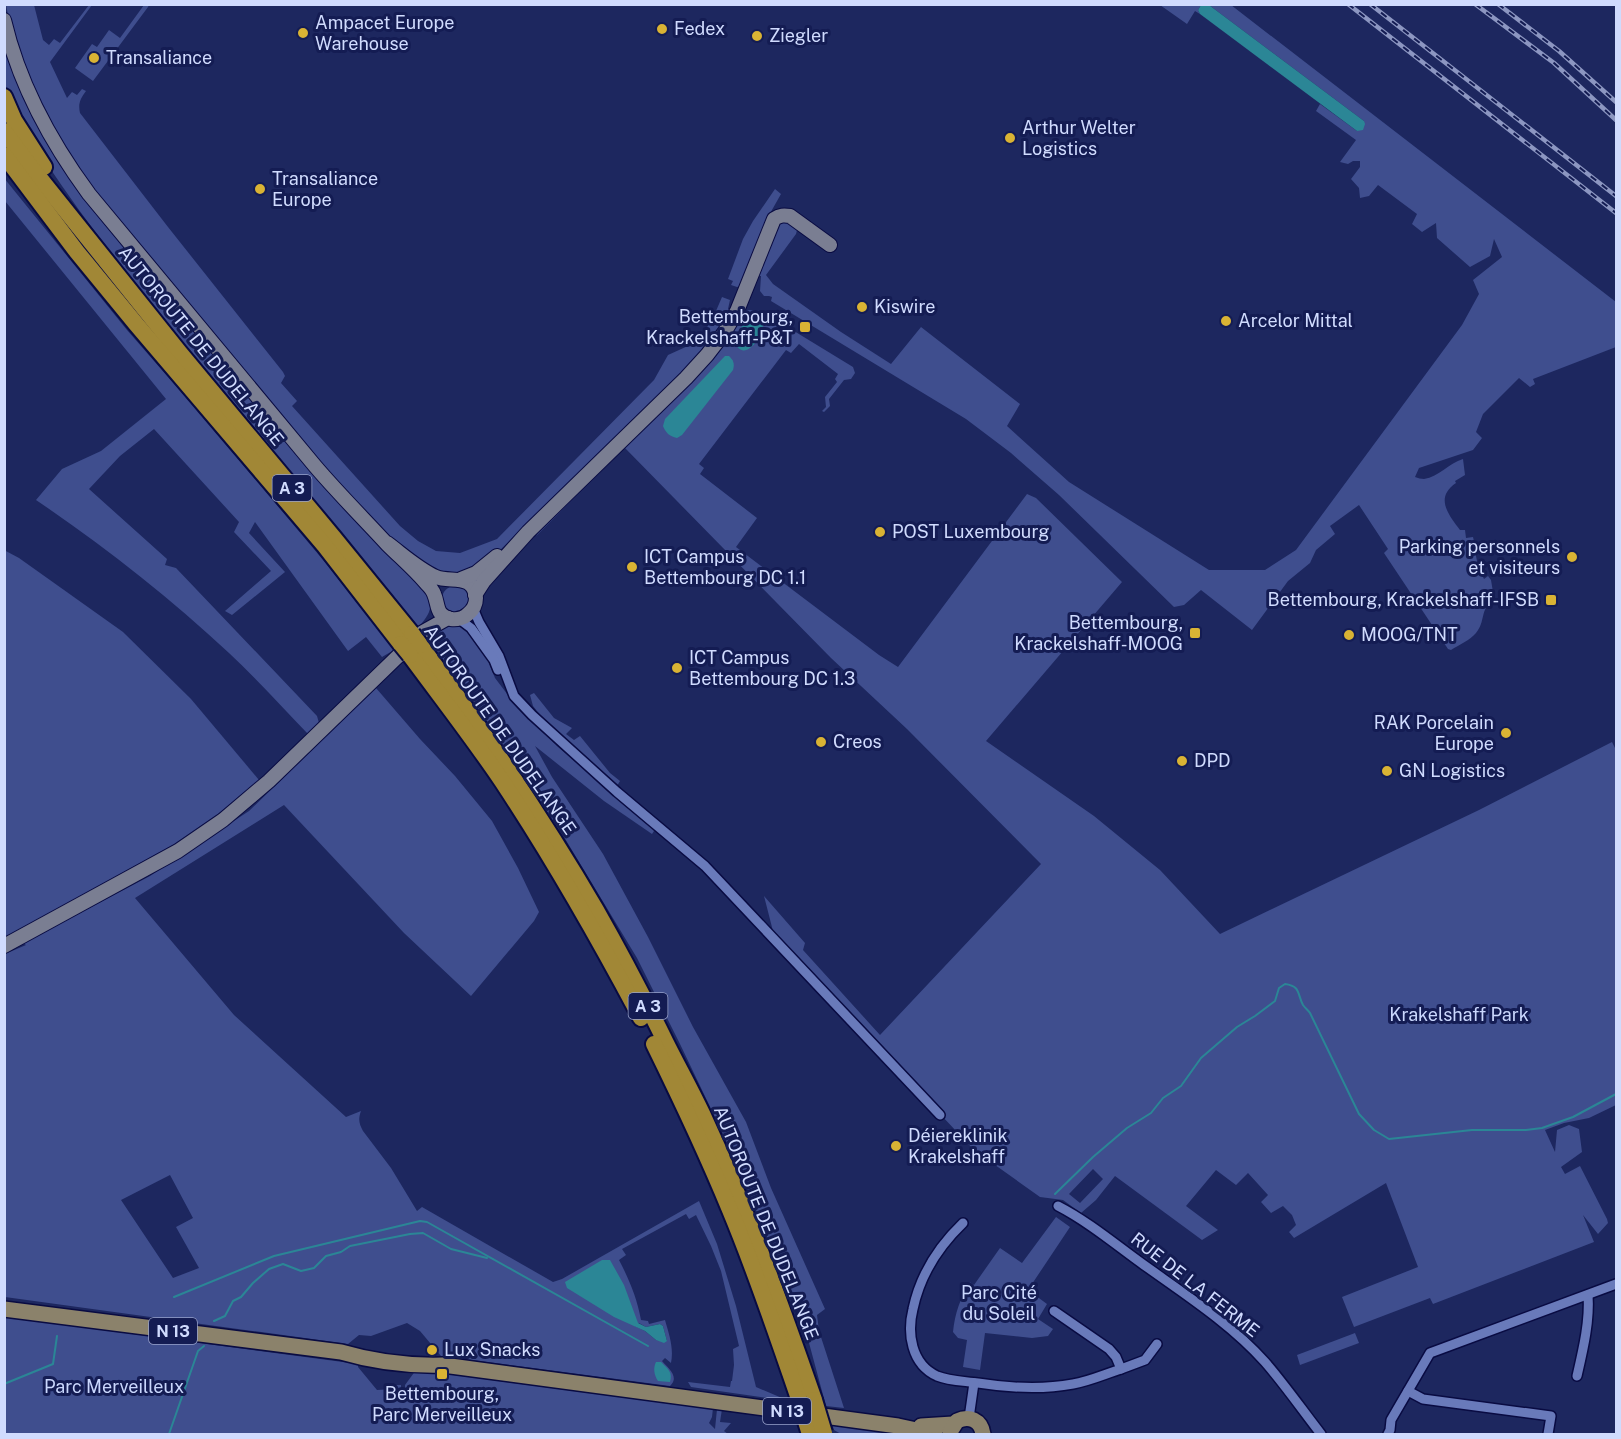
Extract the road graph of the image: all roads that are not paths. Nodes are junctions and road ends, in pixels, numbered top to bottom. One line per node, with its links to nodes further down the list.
1 (4, 20): 10 (main road)
2 (4, 97): 7 (highway, A 3)
3 (4, 131): 7 (highway, AUTOROUTE DE DUDELANGE / A 3)
4 (4, 155): 6 (highway, AUTOROUTE DE DUDELANGE / A 3)
5 (4, 165): 6 (highway, A 3)
6 (37, 200): 15 (highway, AUTOROUTE DE DUDELANGE / A 3)
7 (78, 225): 15 (highway, AUTOROUTE DE DUDELANGE / A 3)
8 (830, 245): 9 (main road)
9 (528, 532): 11 (main road); 13 (main road)
10 (387, 543): 11 (main road); 12 (main road)
11 (456, 579): 12 (main road); 13 (main road)
12 (436, 602): 14 (main road); 15 (main road)
13 (474, 602): 14 (main road); 16 (street)
14 (453, 618): 15 (main road); 16 (street)
15 (413, 642): 17 (main road); 33 (highway, AUTOROUTE DE DUDELANGE / A 3, bridge)
16 (508, 680): 18 (street)
17 (4, 946)
18 (940, 1114)
19 (1058, 1206): 36 (street, RUE DE LA FERME)
20 (963, 1223): 28 (street)
21 (1617, 1284): 22 (street)
22 (1588, 1294): 27 (street); 29 (street)
23 (4, 1309): 31 (main road, N 13)
24 (1054, 1311): 26 (street)
25 (1157, 1344): 26 (street)
26 (1121, 1369): 28 (street)
27 (1577, 1376)
28 (974, 1383): 30 (street)
29 (1408, 1391): 37 (street); 38 (street)
30 (969, 1418): 32 (main road); 34 (main road)
31 (898, 1426): 32 (main road, N 13); 35 (main road, N 13)
32 (952, 1429)
33 (817, 1433)
34 (986, 1433)
35 (934, 1434)
36 (1321, 1434)
37 (1388, 1434)
38 (1548, 1434)

